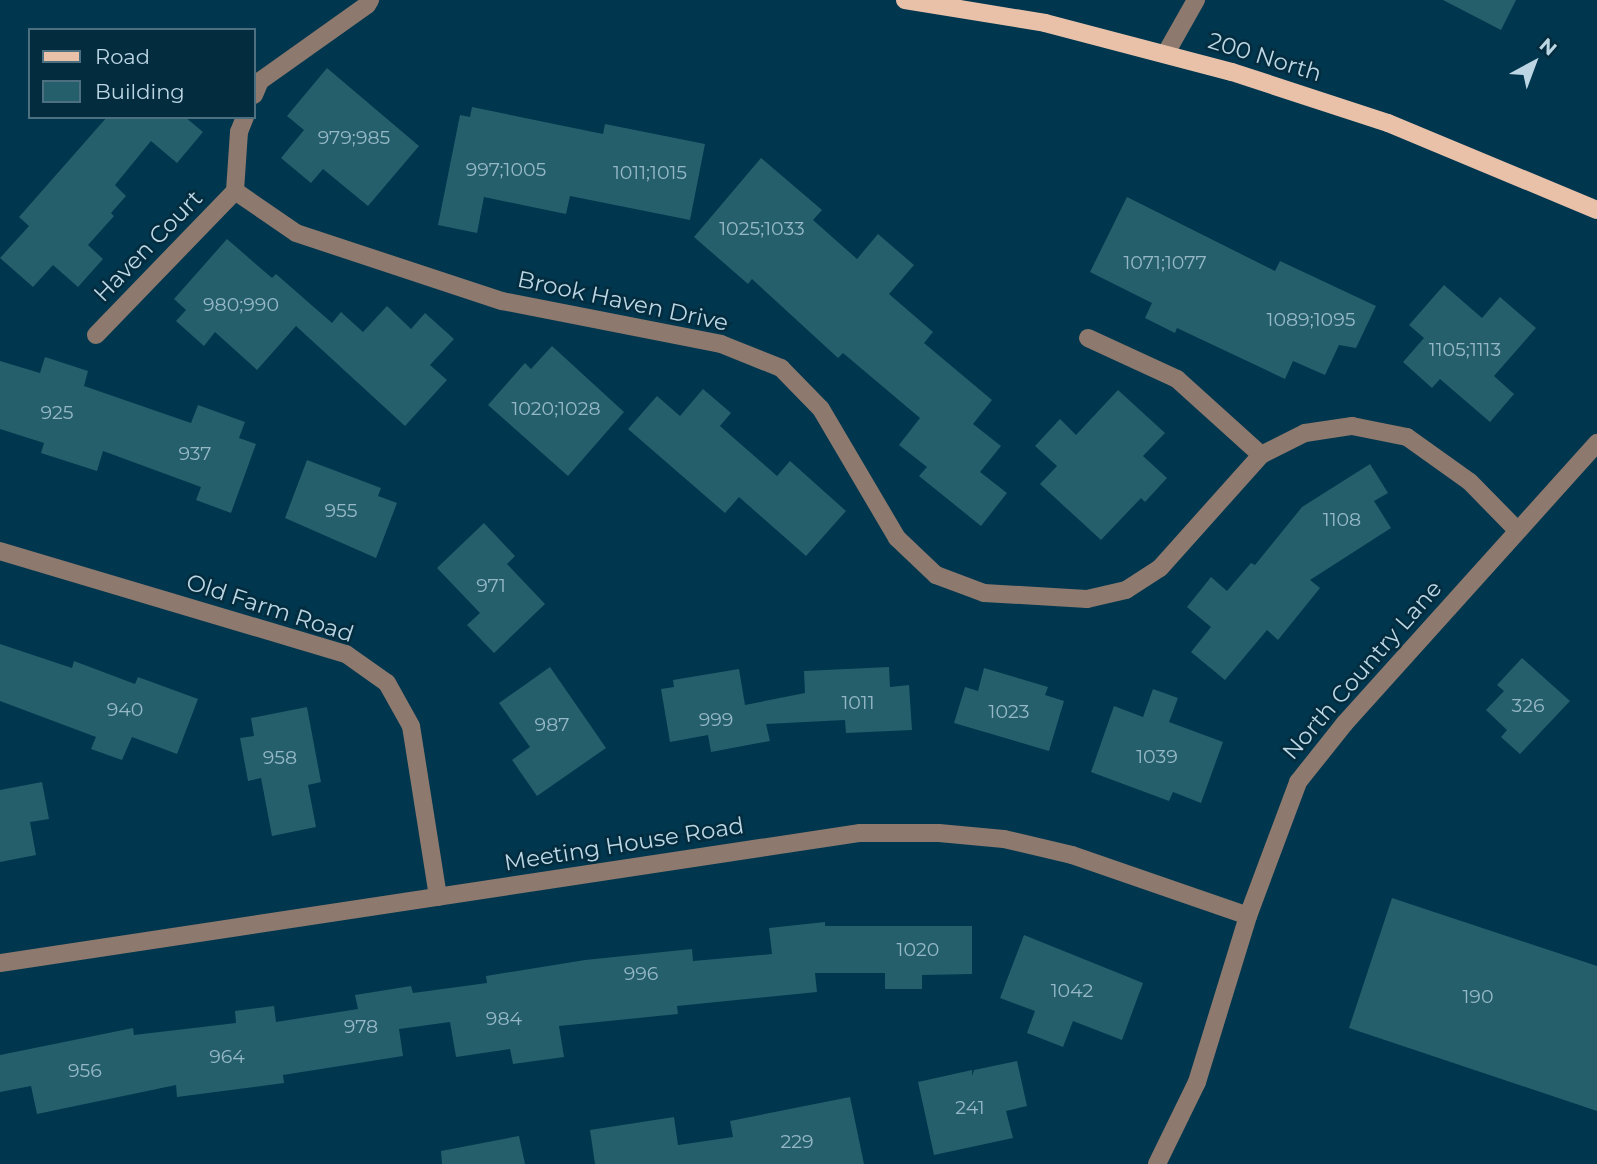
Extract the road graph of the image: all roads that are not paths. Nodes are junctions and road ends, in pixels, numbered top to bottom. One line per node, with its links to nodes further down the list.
1 (370, 0): 5 (street)
2 (905, 0): 4 (main road, 200 North)
3 (1196, 0): 4 (street)
4 (1167, 53): 8 (main road, 200 North)
5 (256, 90)
6 (244, 119): 7 (street)
7 (235, 191): 9 (street, Haven Court); 12 (street, Brook Haven Drive)
8 (1597, 211)
9 (96, 335)
10 (1088, 338): 12 (street)
11 (1597, 443): 13 (street, North Country Lane)
12 (1261, 455): 13 (street, Brook Haven Drive)
13 (1517, 530): 16 (street, North Country Lane)
14 (0, 551): 15 (street, Old Farm Road)
15 (438, 897): 16 (street, Meeting House Road); 17 (street, Meeting House Road)
16 (1248, 916): 18 (street, North Country Lane)
17 (0, 963)
18 (1157, 1164)

